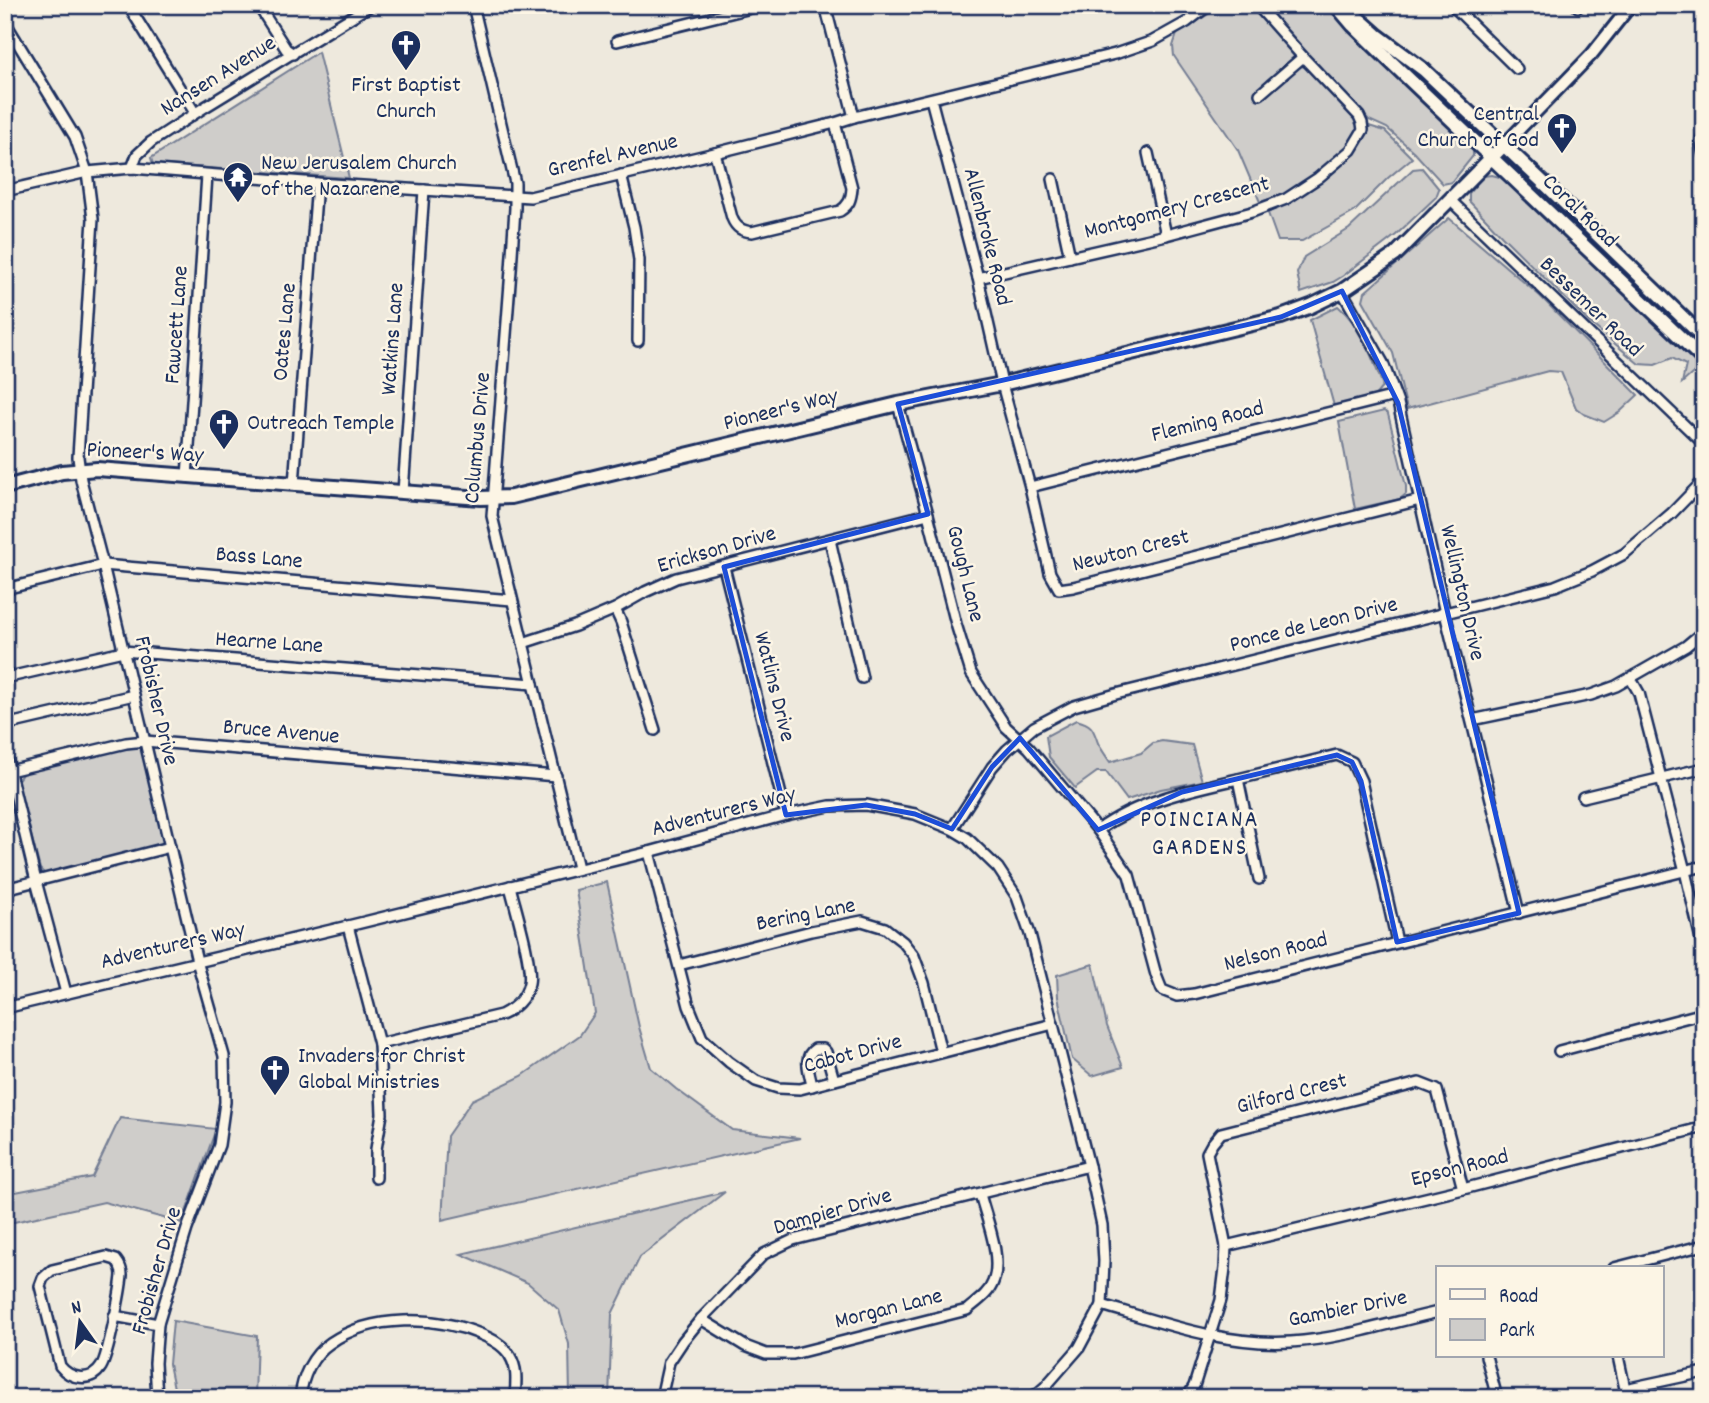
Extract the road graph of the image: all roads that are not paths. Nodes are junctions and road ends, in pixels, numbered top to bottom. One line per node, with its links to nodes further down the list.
1 (128, 5): 20 (street)
2 (258, 5): 15 (street)
3 (371, 5): 15 (street, Nansen Avenue)
4 (473, 5): 37 (street, Columbus Drive)
5 (763, 5): 14 (street)
6 (825, 5): 21 (street)
7 (1209, 5): 19 (street, Grenfel Avenue)
8 (1257, 5): 16 (street, Montgomery Crescent)
9 (1336, 5): 28 (main road, Coral Road)
10 (1344, 5): 24 (main road, Coral Road)
11 (1452, 5): 17 (street)
12 (1631, 5): 24 (street)
13 (5, 22): 30 (street, Frobisher Drive)
14 (617, 41)
15 (293, 54): 20 (street, Nansen Avenue)
16 (1303, 57): 18 (street); 39 (street, Montgomery Crescent)
17 (1517, 69)
18 (1260, 94)
19 (931, 99): 21 (street, Grenfel Avenue); 43 (street, Allenbroke Road)
20 (195, 113): 29 (street, Nansen Avenue)
21 (854, 117): 22 (street, Grenfel Avenue)
22 (835, 123): 25 (street, Grenfel Avenue); 25 (street)
23 (1704, 132): 27 (street)
24 (1503, 146): 28 (main road, Pioneer's Way); 40 (main road, Coral Road)
25 (715, 153): 32 (street, Grenfel Avenue)
26 (1148, 153): 39 (street)
27 (1704, 155)
28 (1492, 157): 38 (main road, Pioneer's Way); 41 (main road, Coral Road)
29 (132, 169): 30 (street, Grenfel Avenue); 31 (street, Grenfel Avenue)
30 (87, 172): 36 (street, Grenfel Avenue); 53 (street, Frobisher Drive)
31 (207, 175): 34 (street, Grenfel Avenue); 54 (street, Fawcett Lane)
32 (621, 175): 37 (street, Grenfel Avenue); 46 (street)
33 (1053, 179): 42 (street)
34 (317, 183): 35 (street, Grenfel Avenue); 56 (street, Oates Lane)
35 (424, 190): 37 (street, Grenfel Avenue); 59 (street, Watkins Lane)
36 (5, 191)
37 (515, 197): 60 (street, Columbus Drive)
38 (1449, 199): 44 (main road, Pioneer's Way); 52 (street, Bessemer Road)
39 (1166, 235): 42 (street, Montgomery Crescent)
40 (1604, 241): 41 (main road); 45 (main road, Coral Road)
41 (1592, 254): 47 (main road, Coral Road)
42 (1070, 257): 43 (street, Montgomery Crescent)
43 (978, 278): 49 (street, Allenbroke Road)
44 (1342, 291): 49 (main road, Pioneer's Way); 50 (street, Wellington Drive)
45 (1700, 334): 47 (main road)
46 (638, 341)
47 (1685, 342): 48 (main road, Coral Road)
48 (1704, 360)
49 (1002, 384): 51 (main road, Pioneer's Way); 58 (street, Newton Crest)
50 (1395, 396): 58 (street, Fleming Road); 61 (street, Wellington Drive)
51 (898, 404): 60 (main road, Pioneer's Way); 62 (street, Gough Lane)
52 (1704, 444)
53 (80, 471): 54 (main road, Pioneer's Way); 57 (main road, Pioneer's Way); 64 (street, Frobisher Drive)
54 (187, 477): 56 (main road, Pioneer's Way)
55 (1704, 480): 69 (street, Ponce de Leon Drive)
56 (293, 484): 59 (main road, Pioneer's Way)
57 (5, 486)
58 (1030, 487): 61 (street, Newton Crest)
59 (402, 492): 60 (main road, Pioneer's Way)
60 (494, 498): 67 (street, Columbus Drive)
61 (1420, 500): 69 (street, Wellington Drive)
62 (928, 514): 63 (street, Erickson Drive); 81 (street, Gough Lane)
63 (830, 540): 65 (street, Erickson Drive); 74 (street)
64 (103, 565): 66 (street, Bass Lane); 67 (street, Bass Lane); 72 (street, Frobisher Drive)
65 (724, 567): 68 (street, Erickson Drive); 90 (street, Watlins Drive)
66 (5, 589)
67 (512, 600): 71 (street, Columbus Drive)
68 (615, 609): 71 (street, Erickson Drive); 80 (street)
69 (1445, 614): 78 (street, Wellington Drive); 81 (street, Ponce de Leon Drive)
70 (1704, 631): 75 (street)
71 (523, 643): 76 (street, Columbus Drive)
72 (123, 652): 73 (street, Hearne Lane); 76 (street, Hearne Lane); 77 (street, Frobisher Drive)
73 (5, 678)
74 (862, 678)
75 (1631, 679): 78 (street); 87 (street)
76 (533, 684): 86 (street, Columbus Drive)
77 (134, 695): 79 (street); 82 (street, Frobisher Drive)
78 (1472, 720): 102 (street, Wellington Drive)
79 (5, 725)
80 (655, 730)
81 (1019, 740): 91 (street, Ponce de Leon Drive); 92 (street, Nelson Road)
82 (145, 741): 85 (street, Bruce Avenue); 86 (street, Bruce Avenue); 93 (street, Frobisher Drive)
83 (5, 752): 85 (street)
84 (1704, 768): 87 (street)
85 (8, 772): 99 (street)
86 (556, 776): 96 (street, Columbus Drive)
87 (1661, 778): 89 (street); 97 (street)
88 (1238, 779): 92 (street); 98 (street); 104 (street)
89 (1583, 797)
90 (786, 816): 91 (street, Adventurers Way); 94 (street, Adventurers Way)
91 (952, 829): 111 (street, Adventurers Way)
92 (1098, 830): 104 (street, Nelson Road)
93 (170, 847): 99 (street); 106 (street, Frobisher Drive)
94 (649, 852): 96 (street, Adventurers Way); 107 (street, Cabot Drive)
95 (1704, 866): 97 (street, Nelson Road)
96 (578, 868): 100 (street, Adventurers Way)
97 (1685, 871): 102 (street, Nelson Road); 105 (street)
98 (1259, 879)
99 (36, 881): 101 (street); 108 (street)
100 (510, 886): 103 (street, Adventurers Way); 112 (street)
101 (5, 888)
102 (1519, 913): 104 (street, Nelson Road)
103 (348, 926): 106 (street, Adventurers Way); 112 (street)
104 (1397, 942)
105 (1704, 953)
106 (197, 961): 108 (street, Adventurers Way); 129 (street, Frobisher Drive)
107 (679, 965): 114 (street, Bering Lane); 116 (street, Cabot Drive)
108 (66, 993): 109 (street, Adventurers Way)
109 (5, 1008)
110 (1704, 1013): 113 (street)
111 (1053, 1024): 114 (street, Cabot Drive); 118 (street, Adventurers Way)
112 (379, 1044): 119 (street)
113 (1559, 1051)
114 (941, 1052): 115 (street, Cabot Drive)
115 (834, 1080): 116 (street, Cabot Drive); 116 (street)
116 (812, 1086)
117 (1704, 1127): 120 (street, Epson Road)
118 (1089, 1166): 121 (street, Dampier Drive); 125 (street, Adventurers Way)
119 (376, 1178)
120 (1463, 1189): 123 (street, Epson Road); 123 (street, Gilford Crest)
121 (979, 1194): 128 (street, Dampier Drive); 128 (street, Morgan Lane)
122 (1704, 1245): 124 (street)
123 (1226, 1246): 130 (street, Gilford Crest)
124 (1622, 1266)
125 (1102, 1305): 130 (street, Gambier Drive); 139 (street)
126 (1436, 1312): 130 (street, Gambier Drive)
127 (114, 1316): 127 (street); 129 (street)
128 (701, 1319): 138 (street, Dampier Drive)
129 (159, 1325): 135 (street, Frobisher Drive)
130 (1209, 1336): 140 (street, Gilford Crest)
131 (1487, 1358): 141 (street)
132 (1618, 1358): 134 (street)
133 (1704, 1371): 134 (street)
134 (1626, 1394)
135 (157, 1398)
136 (300, 1398): 137 (street)
137 (515, 1398)
138 (661, 1398)
139 (1032, 1398)
140 (1187, 1398)
141 (1497, 1398)

